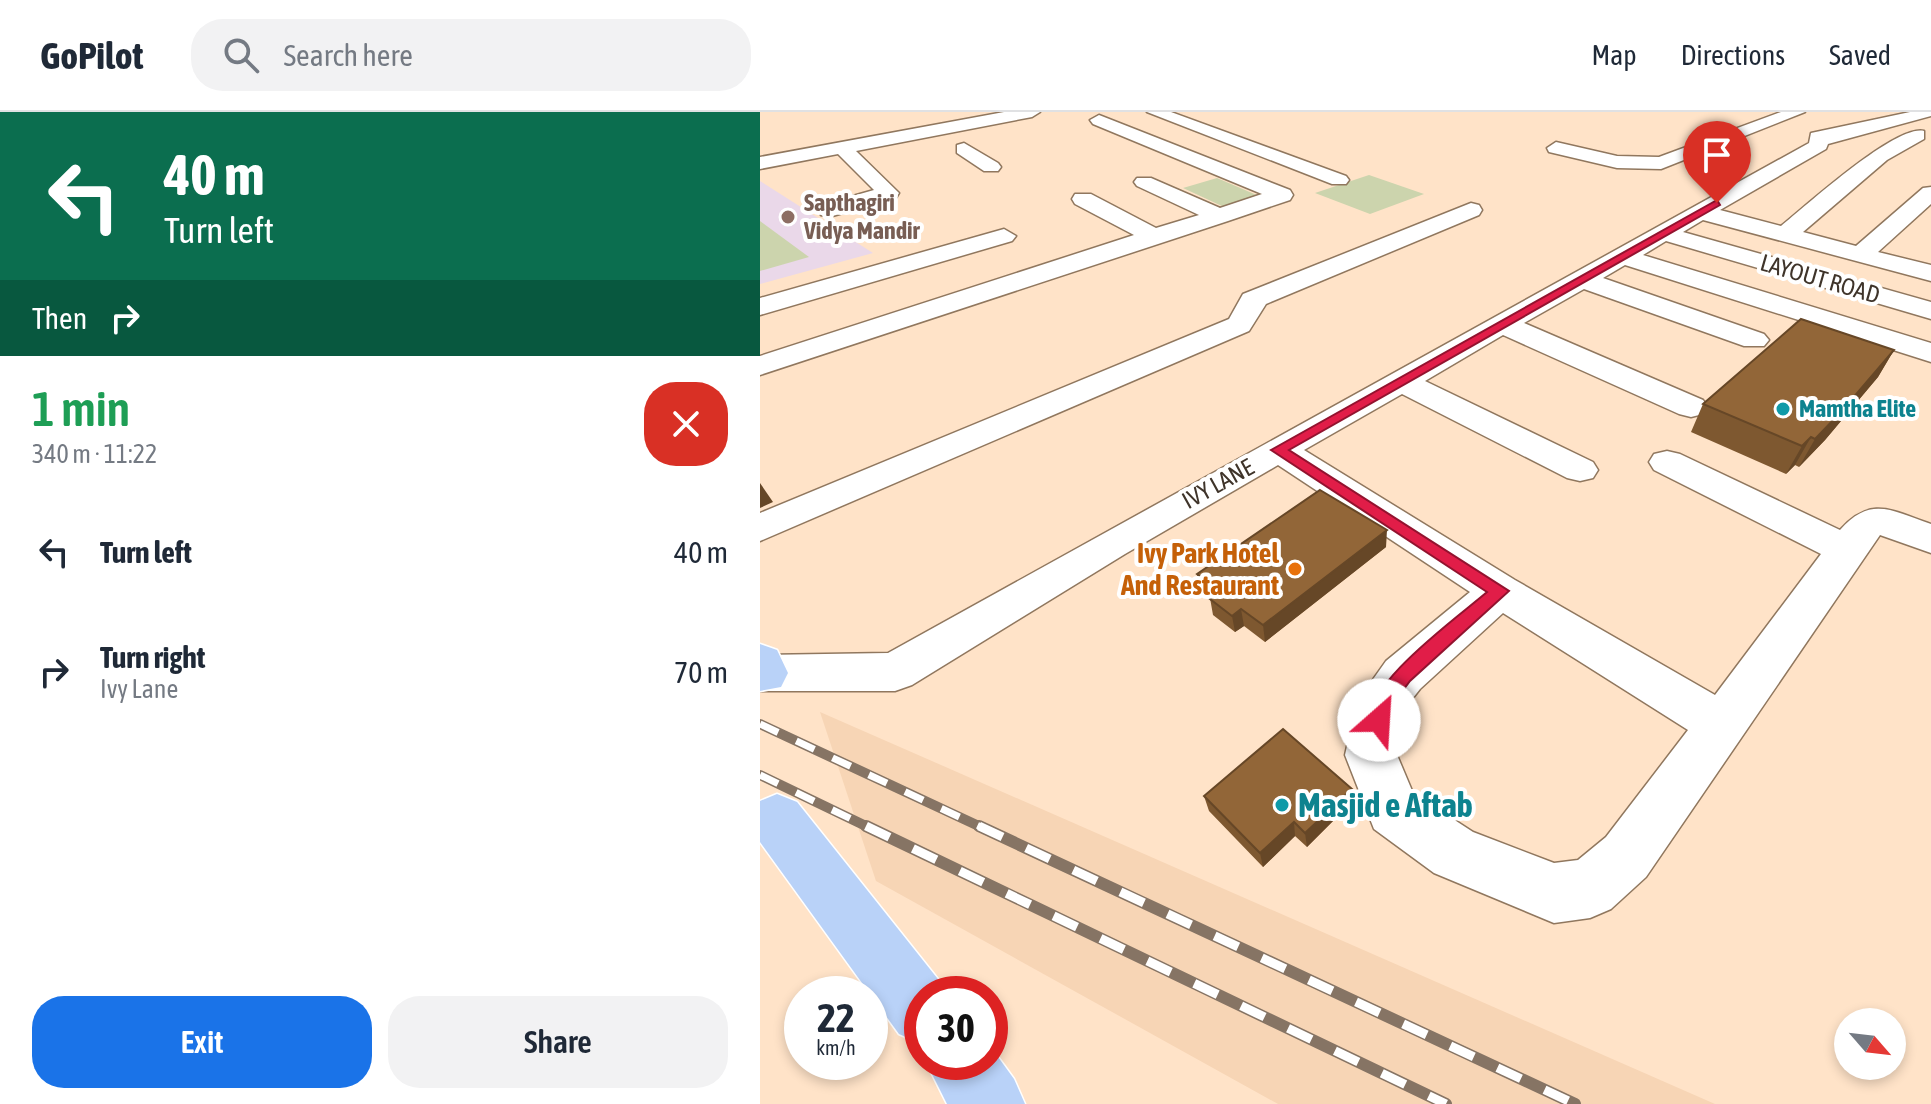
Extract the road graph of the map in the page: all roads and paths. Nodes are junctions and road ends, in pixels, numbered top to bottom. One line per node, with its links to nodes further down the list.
1 (1032, 112): 11 (street)
2 (1155, 112): 12 (street)
3 (1797, 112): 6 (street)
4 (1926, 112): 7 (street)
5 (1099, 120): 14 (street)
6 (1779, 121): 8 (street); 9 (street)
7 (1911, 126): 9 (street); 17 (street)
8 (1746, 130): 13 (street); 24 (street)
9 (1820, 138): 17 (street); 24 (street, IVY LANE)
10 (987, 144): 18 (street)
11 (842, 147): 15 (street); 19 (street)
12 (1251, 148): 14 (street); 21 (street)
13 (1556, 148)
14 (1200, 161): 28 (street)
15 (760, 163)
16 (892, 163): 19 (street)
17 (1883, 166): 23 (street); 31 (street)
18 (991, 167)
19 (863, 169): 20 (street); 26 (street)
20 (834, 174)
21 (1339, 180)
22 (1144, 182): 28 (street)
23 (1931, 190): 33 (street)
24 (1697, 197): 30 (street, IVY LANE); 31 (street)
25 (1083, 199): 32 (street)
26 (829, 210)
27 (1471, 210): 53 (street)
28 (1220, 216): 32 (street)
29 (1012, 230): 39 (street)
30 (1662, 233): 34 (street, IVY LANE); 38 (street, LAYOUT ROAD)
31 (1785, 235): 33 (street)
32 (1155, 237): 47 (street)
33 (1860, 255): 35 (street)
34 (1622, 256): 37 (street, IVY LANE); 42 (street)
35 (1887, 263): 36 (street); 38 (street)
36 (1931, 273)
37 (1582, 279): 41 (street, IVY LANE); 44 (street)
38 (1863, 292): 40 (street, LAYOUT ROAD); 42 (street)
39 (760, 307)
40 (1931, 311)
41 (1502, 324): 48 (street, IVY LANE); 49 (street)
42 (1832, 324): 43 (street)
43 (1869, 335): 45 (street); 46 (street)
44 (1754, 340)
45 (1931, 353)
46 (1845, 359)
47 (760, 366)
48 (1400, 381): 50 (street, IVY LANE); 52 (street)
49 (1691, 407)
50 (1279, 450): 56 (street); 57 (street, IVY LANE)
51 (1667, 462): 55 (street)
52 (1580, 470)
53 (760, 528)
54 (1931, 539): 55 (street)
55 (1846, 549): 58 (street)
56 (1500, 591): 58 (street); 58 (street)
57 (761, 669)
58 (1722, 725)
59 (777, 820): 60 (main road)
60 (904, 987)
61 (972, 1080): 62 (main road)
62 (989, 1104)

